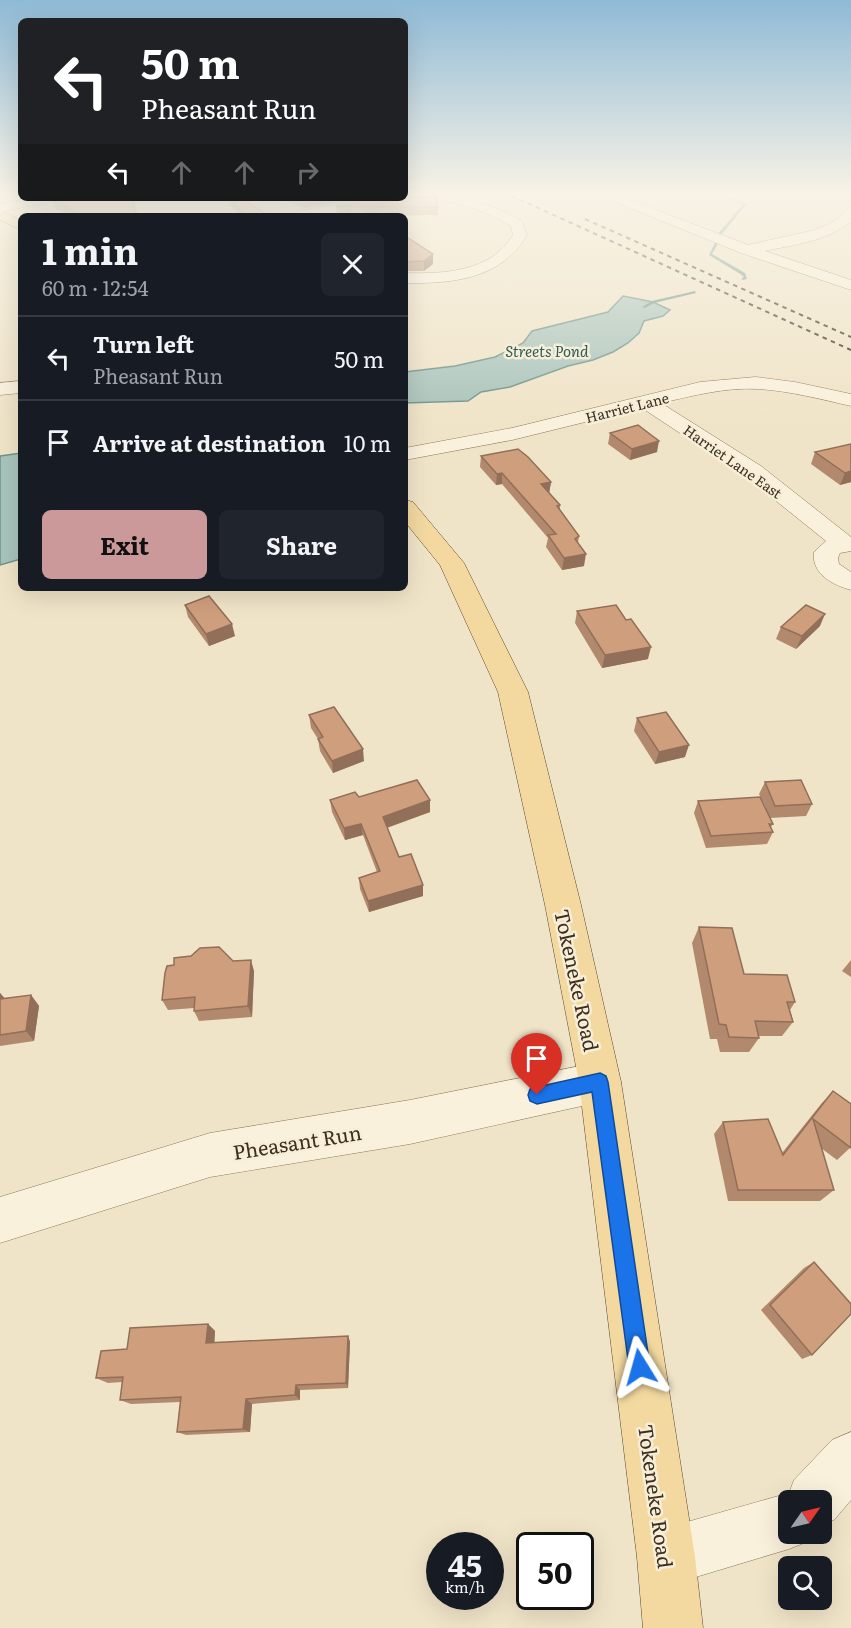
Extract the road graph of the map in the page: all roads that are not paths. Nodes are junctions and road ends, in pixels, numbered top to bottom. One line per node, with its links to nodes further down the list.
1 (480, 268): 3 (street)
2 (800, 268): 4 (street)
3 (408, 278)
4 (851, 285)
5 (18, 387): 6 (street)
6 (0, 390)
7 (851, 400): 8 (street, Harriet Lane)
8 (647, 403): 9 (street, Harriet Lane); 11 (street, Harriet Lane East)
9 (408, 453)
10 (408, 511): 13 (main road, Tokeneke Road)
11 (848, 544): 12 (street, Harriet Lane East)
12 (851, 582)
13 (600, 1082): 14 (street, Pheasant Run); 18 (main road, Tokeneke Road)
14 (0, 1221)
15 (851, 1459): 16 (street)
16 (823, 1490)
17 (778, 1524): 18 (street)
18 (666, 1557): 19 (main road, Tokeneke Road)
19 (673, 1628)

